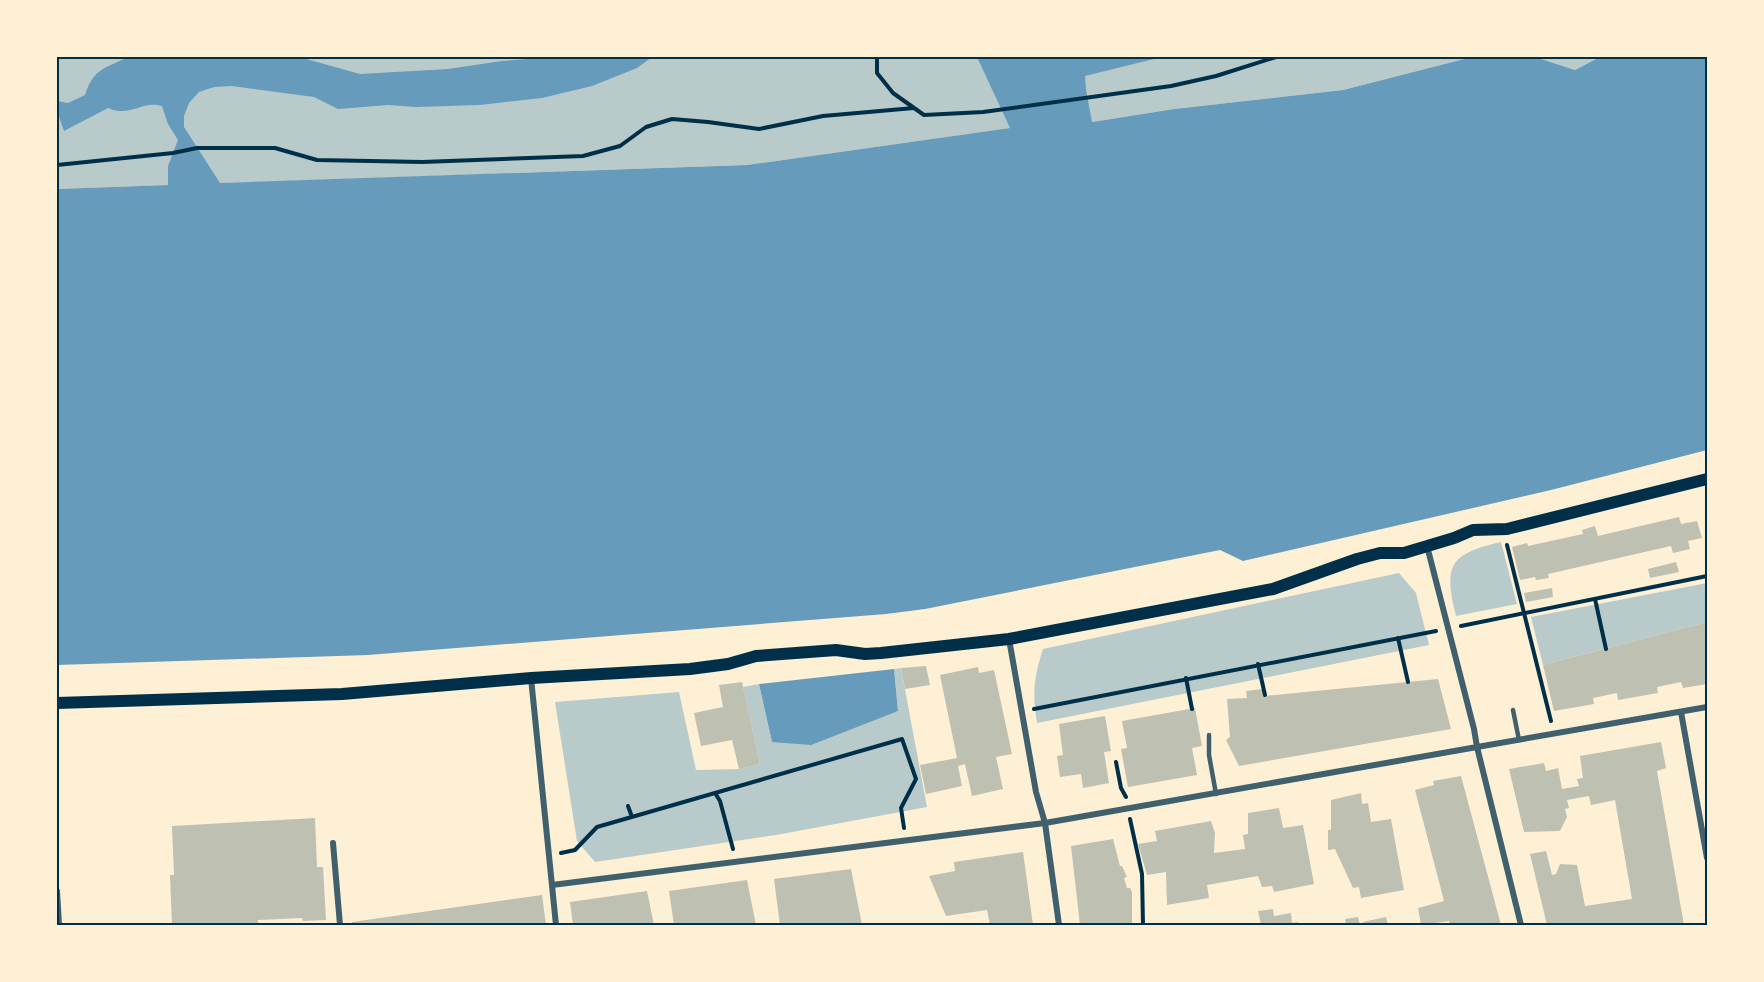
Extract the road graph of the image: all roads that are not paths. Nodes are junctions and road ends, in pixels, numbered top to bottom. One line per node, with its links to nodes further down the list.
1 (1707, 478): 2 (main road)
2 (1426, 546): 3 (main road); 11 (street)
3 (1009, 639): 4 (main road); 13 (street)
4 (531, 678): 5 (main road); 16 (street)
5 (57, 703)
6 (1707, 707): 8 (street)
7 (1512, 710): 10 (lane)
8 (1681, 712): 10 (street); 15 (street)
9 (1209, 735): 12 (lane)
10 (1520, 740): 11 (street)
11 (1477, 747): 12 (street); 22 (street)
12 (1213, 794): 13 (street)
13 (1045, 823): 16 (street); 21 (street)
14 (333, 843): 19 (street)
15 (1707, 858)
16 (552, 885): 20 (street)
17 (57, 891): 18 (street)
18 (59, 925)
19 (340, 925)
20 (556, 925)
21 (1059, 925)
22 (1521, 925)

